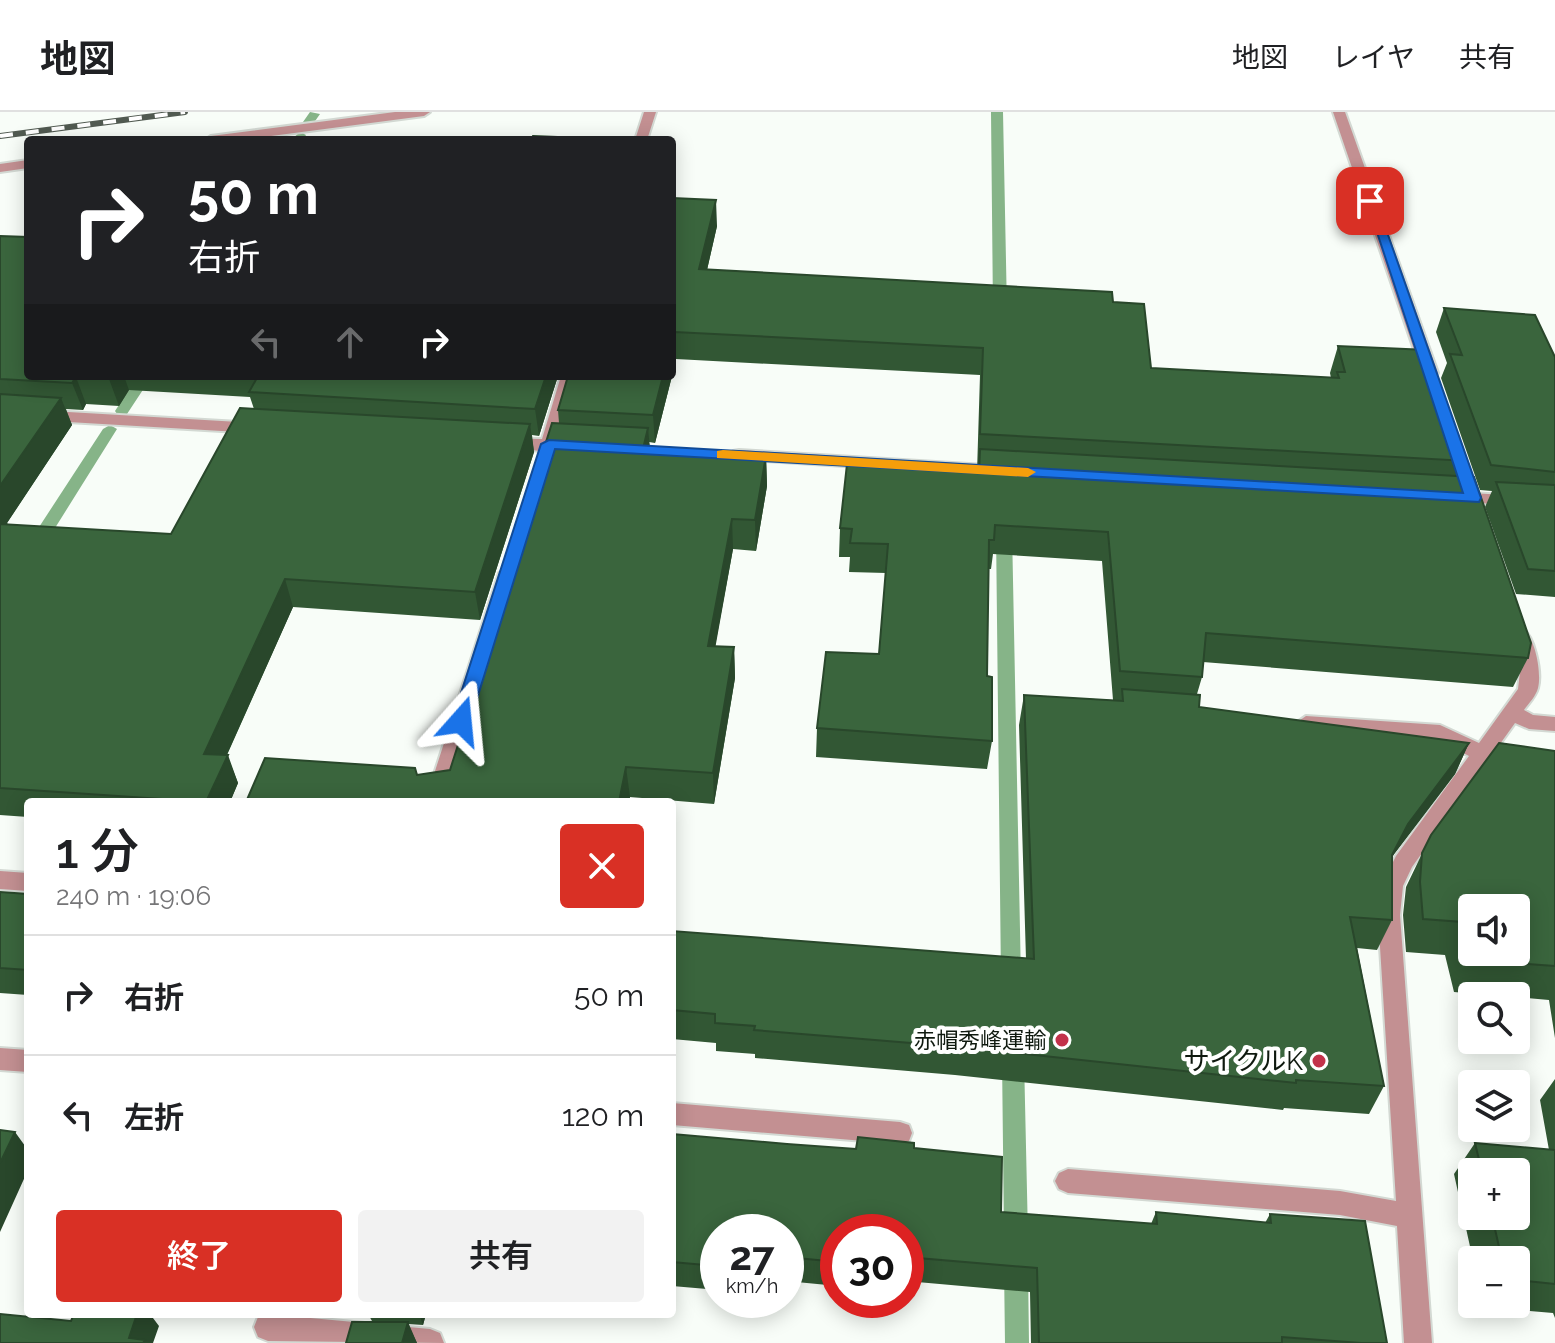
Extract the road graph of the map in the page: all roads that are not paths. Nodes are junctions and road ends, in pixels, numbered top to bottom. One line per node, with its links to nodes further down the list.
1 (424, 112): 4 (street)
2 (650, 112): 5 (street)
3 (1339, 112): 9 (street)
4 (241, 136)
5 (642, 136)
6 (24, 165): 7 (street)
7 (0, 168)
8 (568, 380): 14 (street)
9 (1437, 394)
10 (0, 413): 11 (street)
11 (266, 428)
12 (486, 441): 14 (street)
13 (596, 447): 14 (street)
14 (546, 452)
15 (724, 454): 16 (street)
16 (1027, 472)
17 (1470, 491): 18 (street); 19 (street); 20 (street)
18 (1441, 497)
19 (1555, 503)
20 (1483, 527)
21 (516, 548): 27 (street)
22 (1512, 611): 23 (street)
23 (1514, 714): 25 (street); 26 (street)
24 (1286, 722): 26 (street)
25 (1555, 724)
26 (1484, 755): 35 (street)
27 (436, 798)
28 (0, 880): 29 (street)
29 (24, 882)
30 (0, 1059): 31 (street)
31 (24, 1061)
32 (676, 1114): 33 (street)
33 (900, 1133)
34 (1068, 1181): 35 (street)
35 (1409, 1216): 38 (street)
36 (267, 1328): 37 (street)
37 (430, 1343)
38 (1418, 1343)

